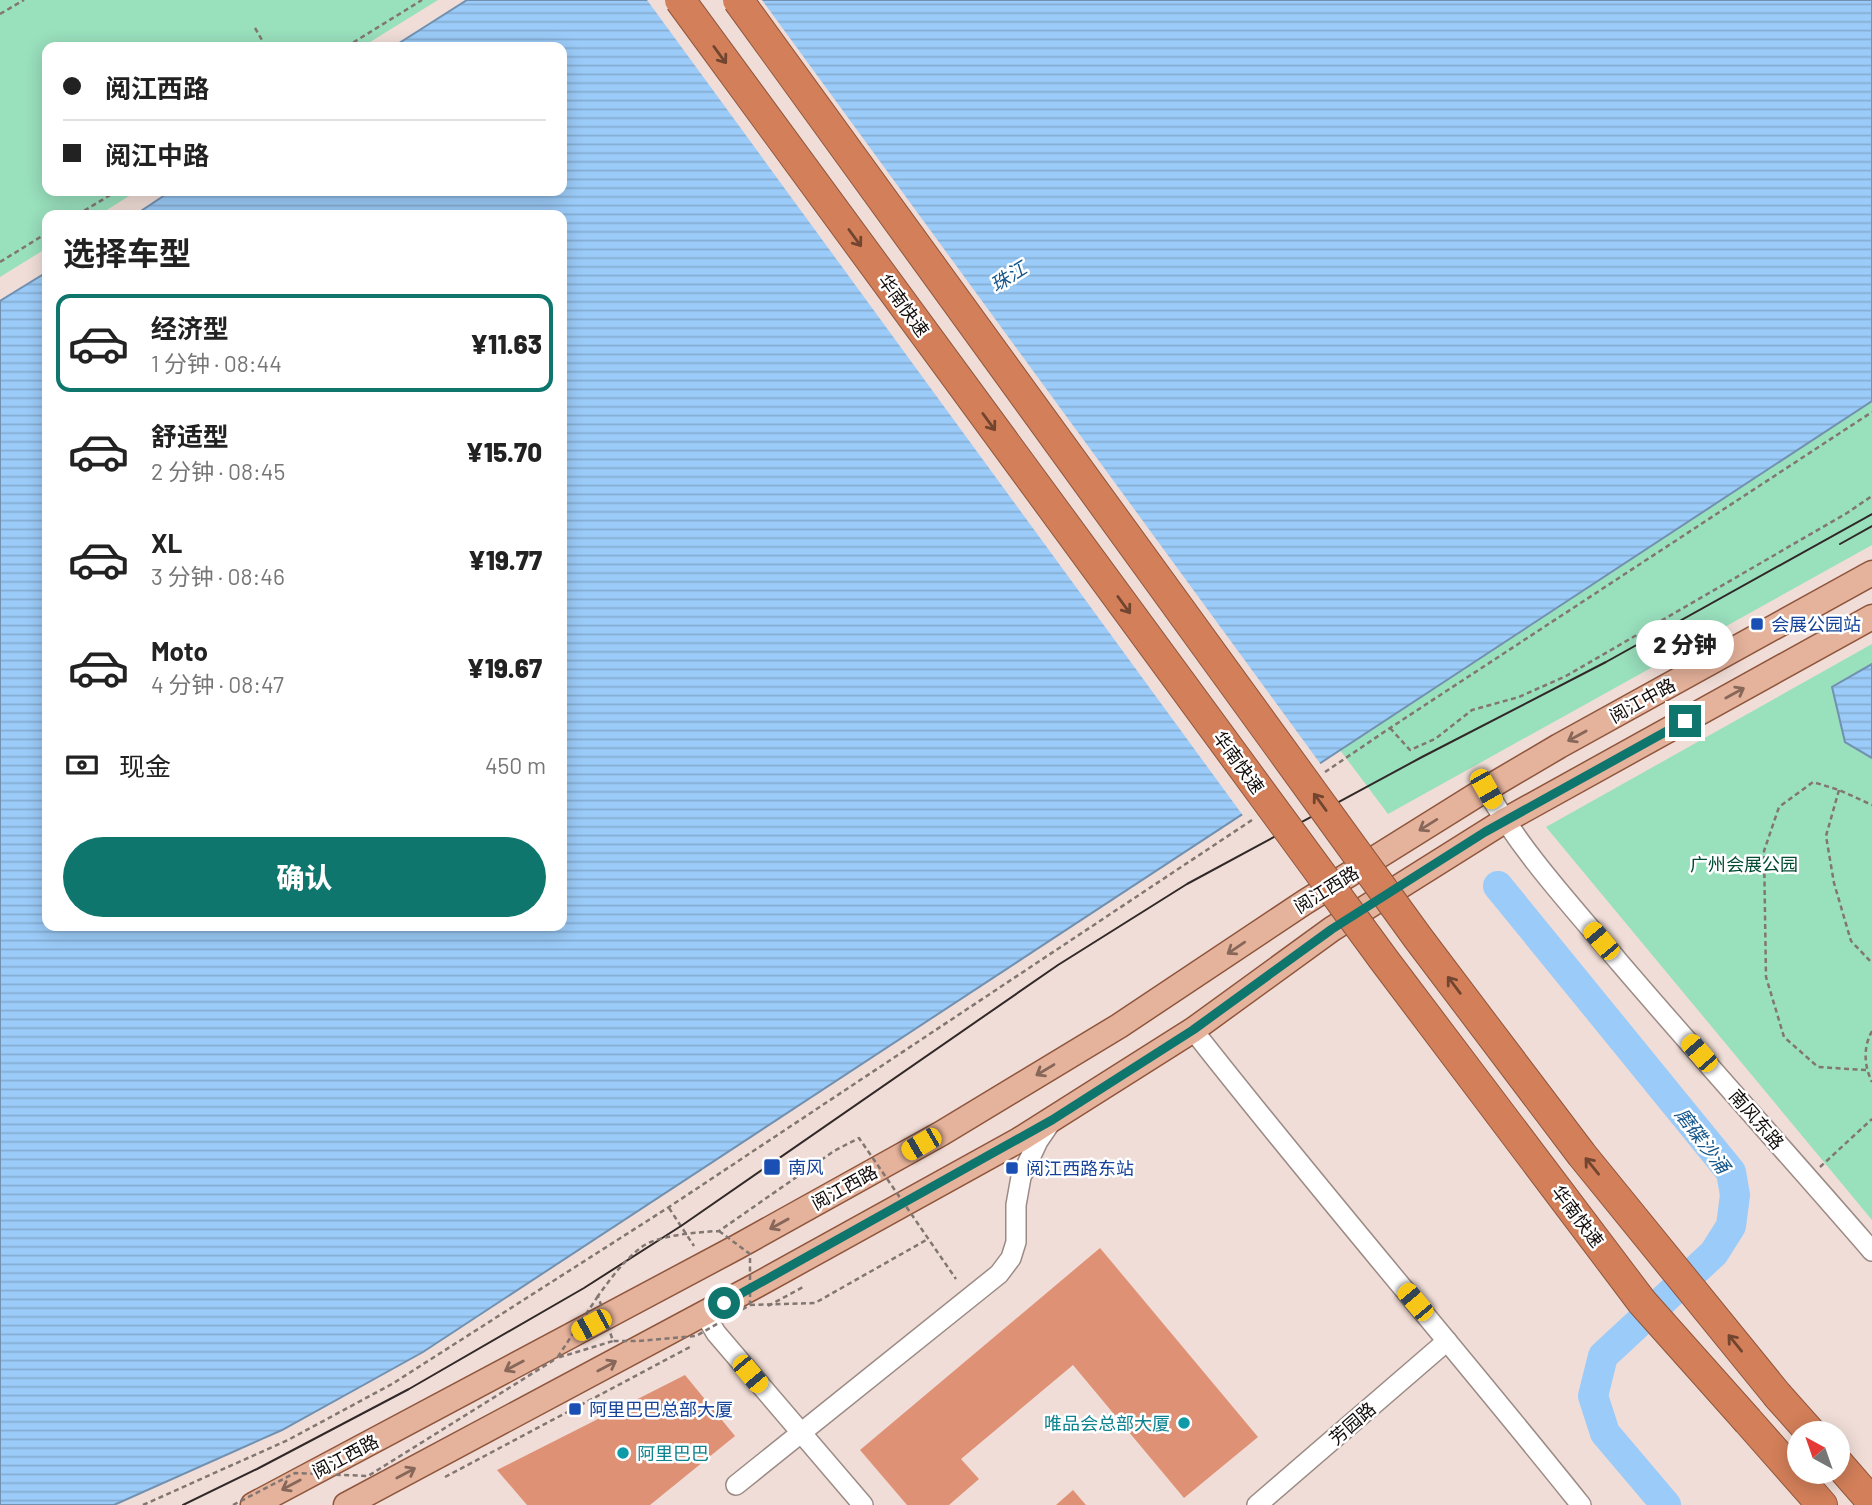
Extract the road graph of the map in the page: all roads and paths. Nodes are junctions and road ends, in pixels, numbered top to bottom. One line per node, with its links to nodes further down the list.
1 (24, 0): 5 (path)
2 (422, 0): 8 (path)
3 (680, 0): 62 (highway, 华南快速, one-way to 62, bridge)
4 (738, 0): 49 (highway, one-way to 4, bridge)
5 (0, 14)
6 (255, 28): 7 (path)
7 (263, 42)
8 (354, 42)
9 (109, 196): 10 (path)
10 (85, 210)
11 (42, 236): 12 (path)
12 (0, 262)
13 (1872, 412): 17 (path)
14 (1872, 496): 17 (path)
15 (1872, 573): 19 (main road, 阅江中路, one-way to 19)
16 (1872, 617): 23 (main road, one-way to 16)
17 (1390, 727): 18 (path)
18 (1323, 774)
19 (1486, 789): 23 (street, 南风东路); 57 (main road, 阅江西路, one-way to 57)
20 (1839, 790): 21 (path); 24 (path); 27 (path)
21 (1872, 805)
22 (1254, 819): 32 (path)
23 (1504, 821): 25 (main road); 31 (street, 南风东路)
24 (1872, 963)
25 (1193, 1030): 30 (main road); 46 (street)
26 (1872, 1031): 27 (path)
27 (1866, 1070): 28 (path)
28 (1872, 1082)
29 (1872, 1119): 31 (path)
30 (1052, 1120): 44 (main road); 50 (street)
31 (1809, 1178): 38 (street, 南风东路)
32 (669, 1207): 37 (path); 55 (path)
33 (719, 1231): 36 (path, bridge); 41 (path, bridge); 42 (path, bridge)
34 (729, 1234): 35 (path)
35 (718, 1239)
36 (928, 1239): 39 (path, bridge); 42 (path, bridge)
37 (697, 1251)
38 (1872, 1251)
39 (956, 1279)
40 (806, 1286): 43 (path)
41 (598, 1296): 45 (path, bridge); 48 (path, bridge)
42 (750, 1305): 45 (path, bridge)
43 (768, 1306)
44 (704, 1313): 50 (street); 58 (main road, one-way to 44)
45 (613, 1341): 48 (path, bridge)
46 (1447, 1341): 60 (street, 芳园路); 61 (street)
47 (690, 1347): 52 (path)
48 (557, 1359): 56 (path, bridge)
49 (1800, 1421)
50 (801, 1434): 53 (street); 59 (street)
51 (1850, 1477): 54 (highway)
52 (440, 1480)
53 (736, 1485)
54 (1872, 1502)
55 (143, 1505)
56 (233, 1505)
57 (253, 1505)
58 (346, 1505)
59 (863, 1505)
60 (1257, 1505)
61 (1581, 1505)
62 (1822, 1505)

